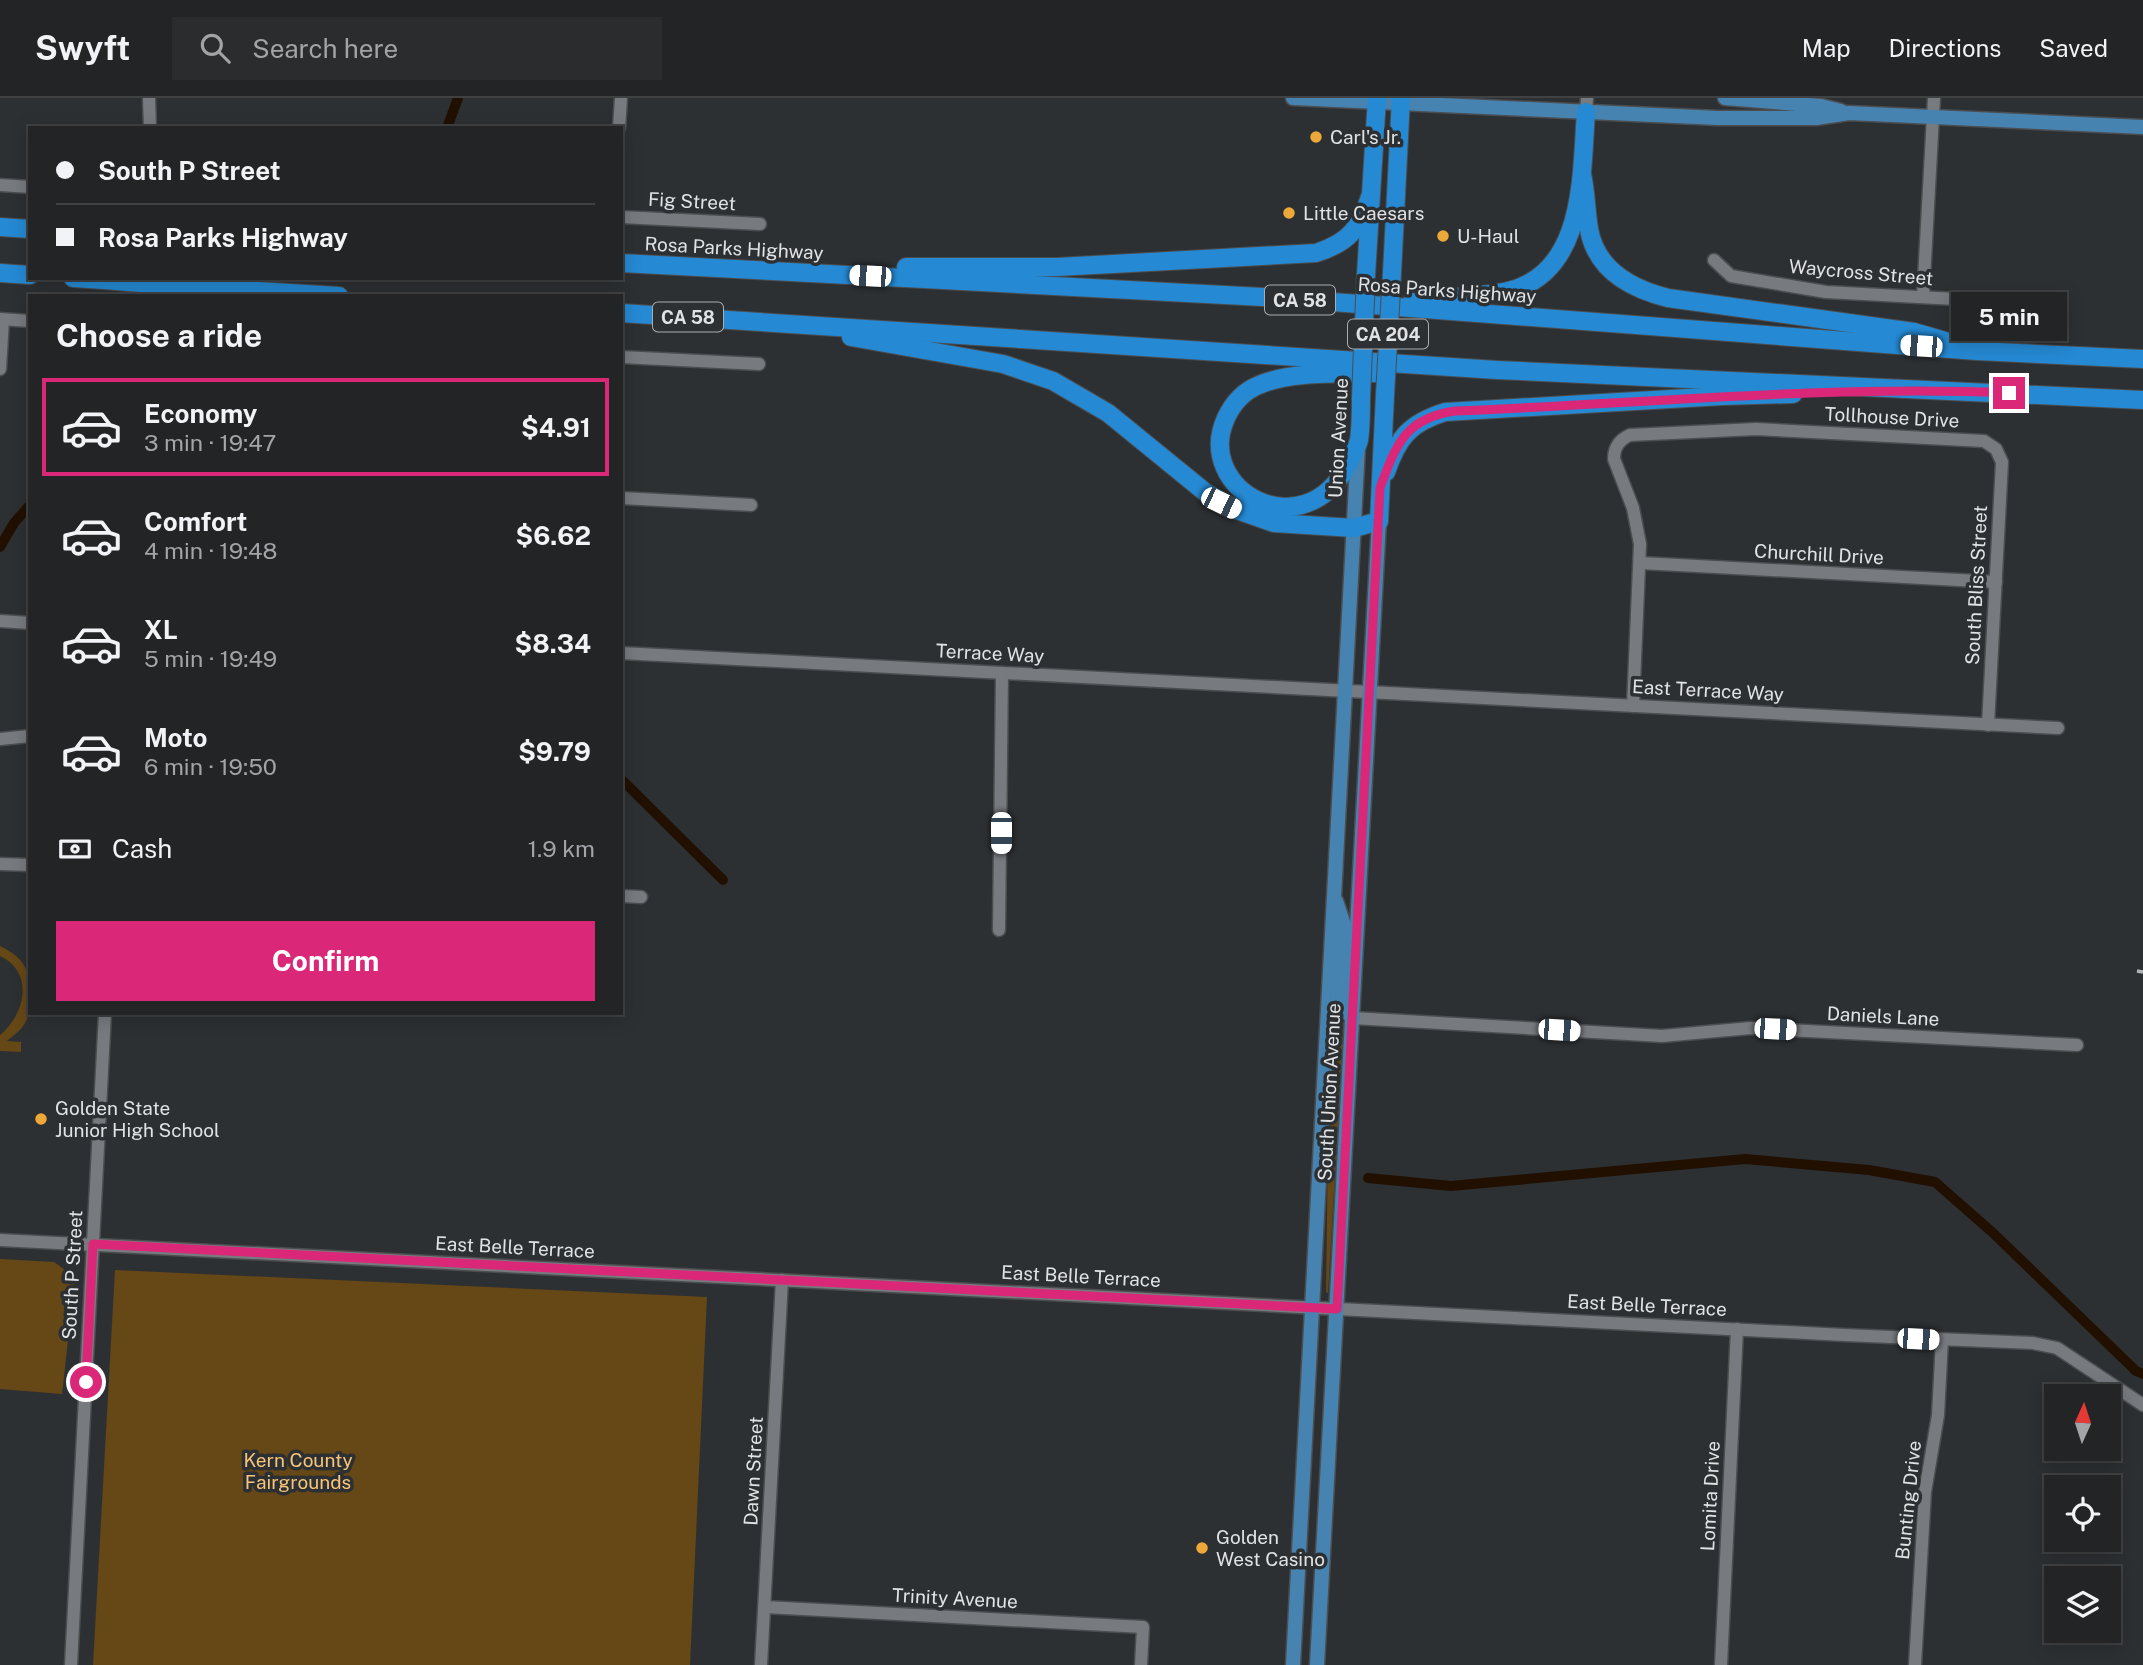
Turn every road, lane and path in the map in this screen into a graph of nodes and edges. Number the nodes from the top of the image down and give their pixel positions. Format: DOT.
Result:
graph roads {
  1 [pos="149,98"];
  2 [pos="621,98"];
  3 [pos="1293,98"];
  4 [pos="1725,98"];
  5 [pos="1934,98"];
  6 [pos="1377,100"];
  7 [pos="1401,101"];
  8 [pos="1587,105"];
  9 [pos="1849,113"];
  10 [pos="1933,117"];
  11 [pos="150,126"];
  12 [pos="619,126"];
  13 [pos="2143,127"];
  14 [pos="1582,174"];
  15 [pos="0,185"];
  16 [pos="28,187"];
  17 [pos="1371,194"];
  18 [pos="623,217"];
  19 [pos="760,224"];
  20 [pos="0,227"];
  21 [pos="28,229"];
  22 [pos="1714,260"];
  23 [pos="623,263"];
  24 [pos="764,270"];
  25 [pos="0,273"];
  26 [pos="28,275"];
  27 [pos="94,280"];
  28 [pos="308,294"];
  29 [pos="1923,297"];
  30 [pos="1280,298"];
  31 [pos="2011,302"];
  32 [pos="623,313"];
  33 [pos="1,319"];
  34 [pos="28,321"];
  35 [pos="755,321"];
  36 [pos="1977,351"];
  37 [pos="623,357"];
  38 [pos="2143,359"];
  39 [pos="759,365"];
  40 [pos="0,369"];
  41 [pos="1497,370"];
  42 [pos="1955,391"];
  43 [pos="2143,400"];
  44 [pos="1359,442"];
  45 [pos="1996,449"];
  46 [pos="1380,488"];
  47 [pos="623,498"];
  48 [pos="751,505"];
  49 [pos="1379,521"];
  50 [pos="1354,528"];
  51 [pos="1641,564"];
  52 [pos="1996,582"];
  53 [pos="0,621"];
  54 [pos="28,623"];
  55 [pos="623,653"];
  56 [pos="1002,673"];
  57 [pos="1357,691"];
  58 [pos="1633,706"];
  59 [pos="1988,724"];
  60 [pos="2058,728"];
  61 [pos="28,736"];
  62 [pos="0,739"];
  63 [pos="0,864"];
  64 [pos="28,866"];
  65 [pos="623,896"];
  66 [pos="1334,896"];
  67 [pos="641,897"];
  68 [pos="999,930"];
  69 [pos="105,1015"];
  70 [pos="1353,1018"];
  71 [pos="2077,1045"];
  72 [pos="0,1240"];
  73 [pos="93,1244"];
  74 [pos="782,1280"];
  75 [pos="1312,1307"];
  76 [pos="1337,1309"];
  77 [pos="1737,1329"];
  78 [pos="1942,1340"];
  79 [pos="2143,1405"];
  80 [pos="765,1607"];
  81 [pos="71,1665"];
  82 [pos="761,1665"];
  83 [pos="1141,1665"];
  84 [pos="1293,1665"];
  85 [pos="1317,1665"];
  86 [pos="1721,1665"];
  87 [pos="1915,1665"];
  1 -- 11 [label="street"];
  2 -- 12 [label="street"];
  3 -- 6 [label="main road"];
  4 -- 9 [label="main road"];
  5 -- 10 [label="street"];
  6 -- 7 [label="main road"];
  6 -- 17 [label="highway, Union Avenue / CA 204"];
  7 -- 8 [label="main road"];
  7 -- 46 [label="highway, CA 204, bridge"];
  8 -- 9 [label="main road"];
  8 -- 14 [label="highway"];
  9 -- 10 [label="main road"];
  10 -- 13 [label="main road"];
  10 -- 29 [label="street"];
  14 -- 30 [label="highway"];
  14 -- 36 [label="highway"];
  15 -- 16 [label="street"];
  17 -- 24 [label="highway"];
  17 -- 44 [label="highway, Union Avenue / CA 204, bridge"];
  18 -- 19 [label="street, Fig Street"];
  20 -- 21 [label="highway"];
  22 -- 29 [label="street, Waycross Street"];
  23 -- 24 [label="highway, Rosa Parks Highway / CA 58"];
  24 -- 30 [label="highway, Rosa Parks Highway / CA 58"];
  25 -- 26 [label="highway"];
  27 -- 28 [label="highway, bridge"];
  29 -- 31 [label="street, Waycross Street"];
  30 -- 36 [label="highway, Rosa Parks Highway / CA 58"];
  32 -- 35 [label="highway, CA 58"];
  33 -- 34 [label="street"];
  33 -- 40 [label="street"];
  35 -- 41 [label="highway, CA 58"];
  35 -- 50 [label="highway"];
  36 -- 38 [label="highway, Rosa Parks Highway / CA 58"];
  37 -- 39 [label="street"];
  41 -- 42 [label="highway, CA 58"];
  41 -- 44 [label="highway"];
  42 -- 43 [label="highway, CA 58"];
  42 -- 46 [label="highway"];
  44 -- 50 [label="main road, Union Avenue"];
  45 -- 51 [label="street, Tollhouse Drive"];
  45 -- 52 [label="street, South Bliss Street"];
  46 -- 49 [label="highway, CA 204"];
  47 -- 48 [label="street"];
  49 -- 50 [label="highway"];
  49 -- 57 [label="main road, South Union Avenue"];
  50 -- 57 [label="main road, South Union Avenue"];
  51 -- 52 [label="street, Churchill Drive"];
  51 -- 58 [label="street"];
  52 -- 59 [label="street, South Bliss Street"];
  53 -- 54 [label="street"];
  55 -- 56 [label="street, Terrace Way"];
  56 -- 57 [label="street, Terrace Way"];
  56 -- 68 [label="street"];
  57 -- 58 [label="street, East Terrace Way"];
  57 -- 66 [label="main road, South Union Avenue"];
  57 -- 70 [label="main road, South Union Avenue"];
  58 -- 59 [label="street, East Terrace Way"];
  59 -- 60 [label="street, East Terrace Way"];
  61 -- 62 [label="street"];
  63 -- 64 [label="street"];
  65 -- 67 [label="street"];
  66 -- 70 [label="main road"];
  66 -- 75 [label="main road, South Union Avenue"];
  69 -- 73 [label="street, South P Street"];
  70 -- 71 [label="street, Daniels Lane"];
  70 -- 76 [label="main road, South Union Avenue"];
  72 -- 73 [label="street, East Belle Terrace"];
  73 -- 74 [label="street, East Belle Terrace"];
  73 -- 81 [label="street, South P Street"];
  74 -- 75 [label="street, East Belle Terrace"];
  74 -- 80 [label="street, Dawn Street"];
  75 -- 76 [label="street, East Belle Terrace"];
  75 -- 84 [label="main road, South Union Avenue"];
  76 -- 77 [label="street, East Belle Terrace"];
  76 -- 85 [label="main road, South Union Avenue"];
  77 -- 78 [label="street, East Belle Terrace"];
  77 -- 86 [label="street, Lomita Drive"];
  78 -- 79 [label="street, East Belle Terrace"];
  78 -- 87 [label="street, Bunting Drive"];
  80 -- 82 [label="street, Dawn Street"];
  80 -- 83 [label="street, Trinity Avenue"];
}
